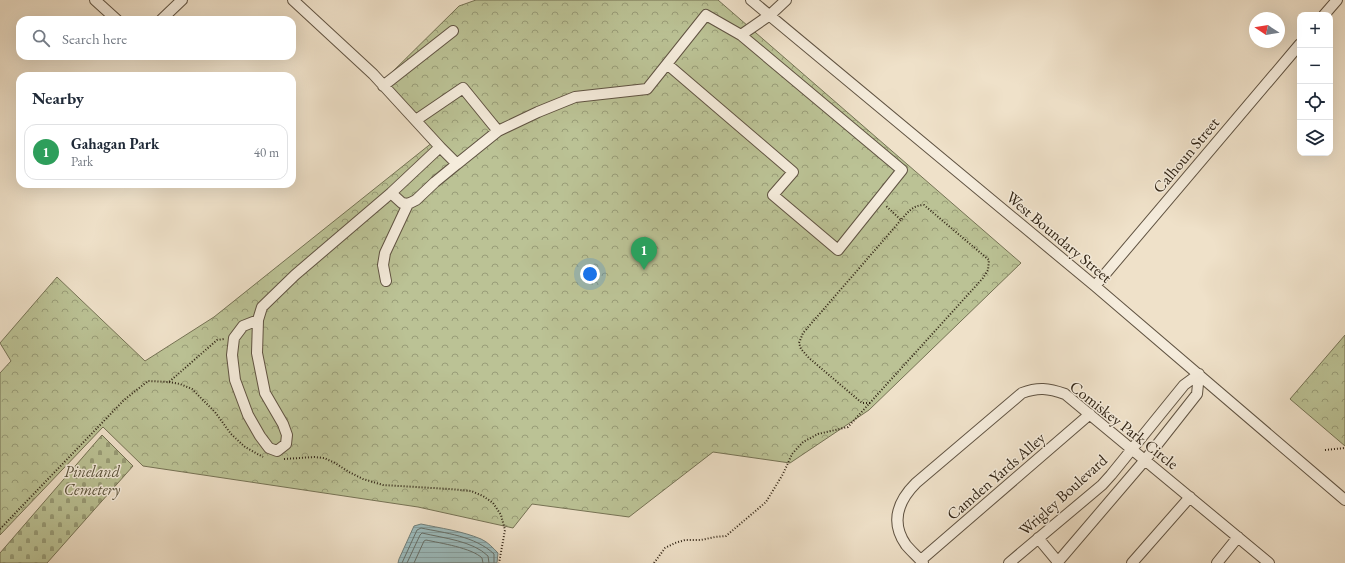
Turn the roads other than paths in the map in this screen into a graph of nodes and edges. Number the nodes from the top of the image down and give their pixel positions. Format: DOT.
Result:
graph roads {
  1 [pos="95,0"];
  2 [pos="182,0"];
  3 [pos="293,0"];
  4 [pos="751,0"];
  5 [pos="786,0"];
  6 [pos="1337,0"];
  7 [pos="1327,12"];
  8 [pos="770,15"];
  9 [pos="113,16"];
  10 [pos="165,16"];
  11 [pos="453,31"];
  12 [pos="741,35"];
  13 [pos="1297,48"];
  14 [pos="667,64"];
  15 [pos="383,86"];
  16 [pos="416,120"];
  17 [pos="498,131"];
  18 [pos="440,147"];
  19 [pos="457,164"];
  20 [pos="391,192"];
  21 [pos="408,204"];
  22 [pos="386,281"];
  23 [pos="1095,286"];
  24 [pos="258,320"];
  25 [pos="1199,374"];
  26 [pos="1090,414"];
  27 [pos="1132,449"];
  28 [pos="1145,460"];
  29 [pos="1190,497"];
  30 [pos="1345,500"];
  31 [pos="1238,537"];
  32 [pos="1038,538"];
  33 [pos="922,562"];
  34 [pos="1057,562"];
  35 [pos="1009,563"];
  36 [pos="1132,563"];
  37 [pos="1217,563"];
  38 [pos="1270,563"];
  1 -- 9 [label="street"];
  2 -- 10 [label="street"];
  3 -- 15 [label="street"];
  4 -- 8 [label="street, West Boundary Street"];
  5 -- 8 [label="street"];
  6 -- 7 [label="street"];
  8 -- 12 [label="street"];
  8 -- 23 [label="street, West Boundary Street"];
  11 -- 15 [label="street"];
  12 -- 14 [label="street"];
  12 -- 14 [label="street"];
  13 -- 23 [label="street, Calhoun Street"];
  14 -- 17 [label="street"];
  15 -- 16 [label="street"];
  16 -- 17 [label="street"];
  16 -- 18 [label="street"];
  17 -- 19 [label="street"];
  18 -- 19 [label="street"];
  18 -- 20 [label="street"];
  19 -- 21 [label="street"];
  20 -- 21 [label="street"];
  20 -- 24 [label="street"];
  21 -- 22 [label="street"];
  23 -- 25 [label="street, West Boundary Street"];
  24 -- 24 [label="street"];
  25 -- 27 [label="street, Wrigley Boulevard"];
  25 -- 28 [label="street, Wrigley Boulevard"];
  25 -- 30 [label="street, West Boundary Street"];
  26 -- 27 [label="street, Comiskey Park Circle"];
  26 -- 33 [label="street, Camden Yards Alley"];
  26 -- 33 [label="street, Comiskey Park Circle"];
  27 -- 28 [label="street, Comiskey Park Circle"];
  27 -- 32 [label="street, Wrigley Boulevard"];
  28 -- 29 [label="street, Comiskey Park Circle"];
  28 -- 34 [label="street, Wrigley Boulevard"];
  29 -- 31 [label="street, Comiskey Park Circle"];
  29 -- 36 [label="street"];
  31 -- 37 [label="street"];
  31 -- 38 [label="street, Comiskey Park Circle"];
  32 -- 34 [label="street"];
  32 -- 35 [label="street, Wrigley Boulevard"];
}
